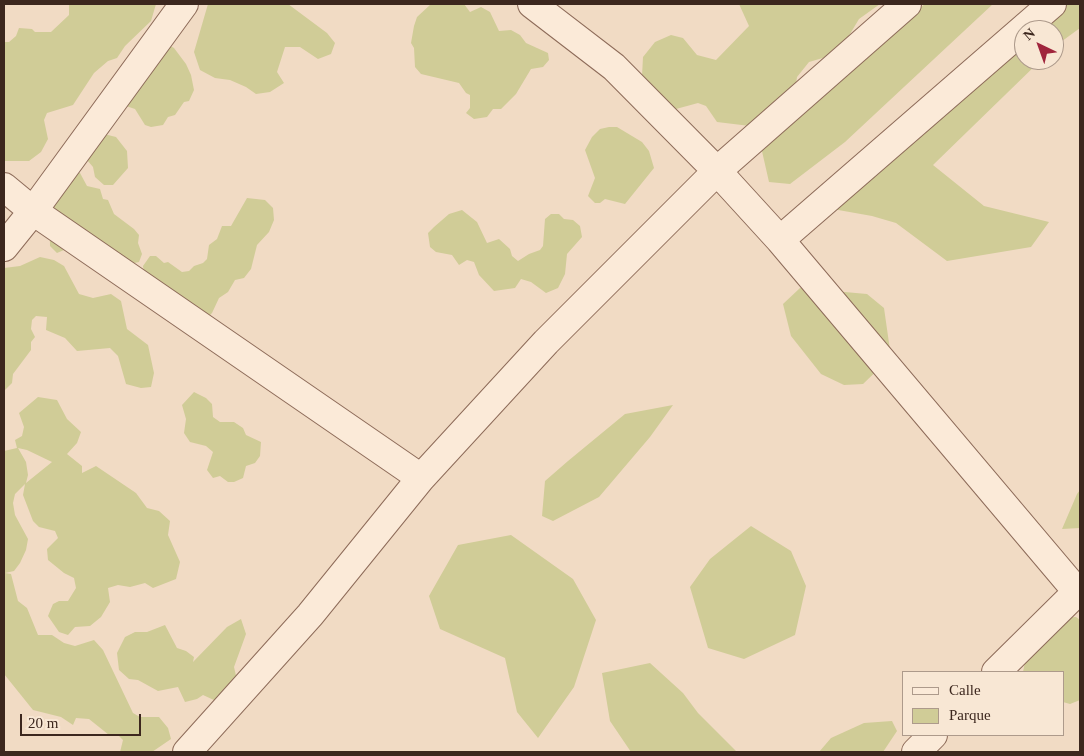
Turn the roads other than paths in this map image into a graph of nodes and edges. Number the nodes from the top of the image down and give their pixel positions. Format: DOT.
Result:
graph roads {
  1 [pos="184,4"];
  2 [pos="532,4"];
  3 [pos="907,4"];
  4 [pos="1052,4"];
  5 [pos="717,170"];
  6 [pos="4,187"];
  7 [pos="33,211"];
  8 [pos="780,240"];
  9 [pos="4,247"];
  10 [pos="421,478"];
  11 [pos="1079,592"];
  12 [pos="997,671"];
  13 [pos="932,736"];
  14 [pos="187,752"];
  15 [pos="916,752"];
  1 -- 7 [label="street"];
  2 -- 5 [label="street"];
  3 -- 5 [label="street"];
  4 -- 8 [label="street"];
  5 -- 8 [label="street"];
  5 -- 10 [label="street"];
  6 -- 7 [label="street"];
  7 -- 9 [label="street"];
  7 -- 10 [label="street"];
  8 -- 11 [label="street"];
  10 -- 14 [label="street"];
  11 -- 12 [label="street"];
  13 -- 15 [label="street"];
}
